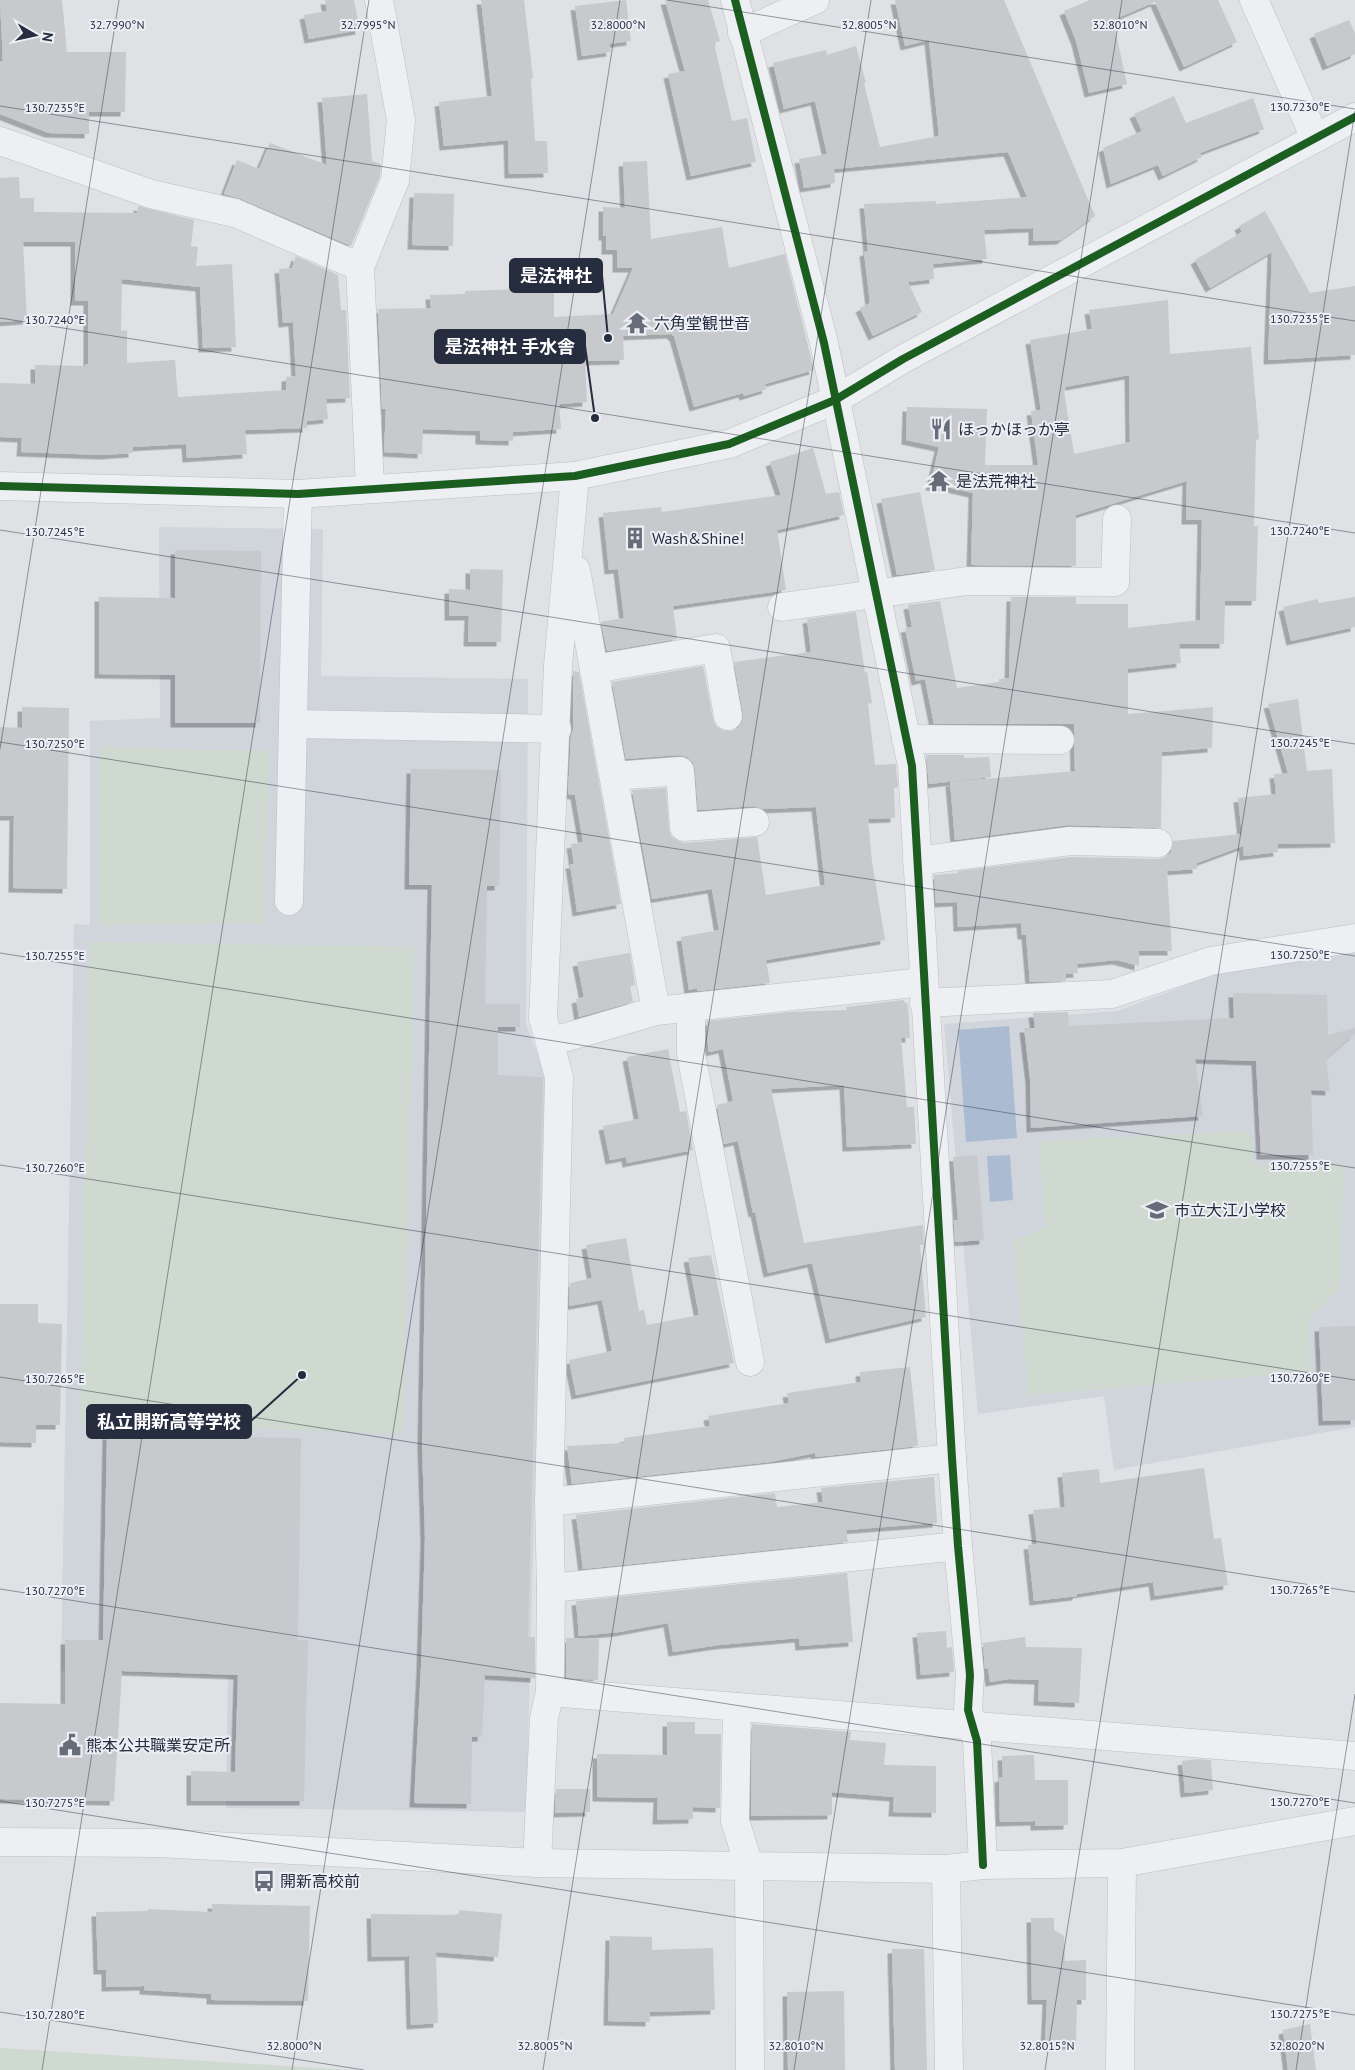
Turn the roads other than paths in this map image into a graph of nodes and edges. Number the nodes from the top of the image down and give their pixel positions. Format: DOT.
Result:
graph roads {
  1 [pos="379,0"];
  2 [pos="735,0"];
  3 [pos="815,0"];
  4 [pos="1254,0"];
  5 [pos="742,33"];
  6 [pos="1355,117"];
  7 [pos="1315,138"];
  8 [pos="0,141"];
  9 [pos="360,267"];
  10 [pos="835,400"];
  11 [pos="575,476"];
  12 [pos="0,486"];
  13 [pos="370,488"];
  14 [pos="298,494"];
  15 [pos="1117,519"];
  16 [pos="570,537"];
  17 [pos="876,593"];
  18 [pos="782,607"];
  19 [pos="594,669"];
  20 [pos="728,716"];
  21 [pos="293,724"];
  22 [pos="557,728"];
  23 [pos="906,738"];
  24 [pos="1060,740"];
  25 [pos="614,776"];
  26 [pos="755,822"];
  27 [pos="1158,843"];
  28 [pos="917,861"];
  29 [pos="289,901"];
  30 [pos="1355,938"];
  31 [pos="924,992"];
  32 [pos="691,1008"];
  33 [pos="656,1011"];
  34 [pos="550,1042"];
  35 [pos="750,1362"];
  36 [pos="952,1458"];
  37 [pos="549,1502"];
  38 [pos="958,1546"];
  39 [pos="551,1588"];
  40 [pos="550,1692"];
  41 [pos="737,1707"];
  42 [pos="972,1727"];
  43 [pos="1355,1756"];
  44 [pos="1355,1822"];
  45 [pos="0,1842"];
  46 [pos="537,1863"];
  47 [pos="1122,1863"];
  48 [pos="749,1865"];
  49 [pos="983,1865"];
  50 [pos="946,1869"];
  51 [pos="750,2070"];
  52 [pos="949,2070"];
  53 [pos="1120,2070"];
  1 -- 9 [label="street"];
  2 -- 5 [label="street"];
  3 -- 5 [label="street"];
  4 -- 7 [label="street"];
  5 -- 10 [label="street"];
  6 -- 7 [label="street"];
  7 -- 10 [label="street"];
  8 -- 9 [label="street"];
  9 -- 13 [label="street"];
  10 -- 11 [label="street"];
  10 -- 17 [label="street"];
  11 -- 13 [label="street"];
  11 -- 16 [label="street"];
  12 -- 14 [label="street"];
  13 -- 14 [label="street"];
  14 -- 21 [label="street"];
  15 -- 17 [label="street"];
  16 -- 19 [label="street"];
  16 -- 22 [label="street"];
  17 -- 18 [label="street"];
  17 -- 23 [label="street"];
  19 -- 20 [label="street"];
  19 -- 25 [label="street"];
  21 -- 22 [label="street"];
  21 -- 29 [label="street"];
  22 -- 34 [label="street"];
  23 -- 24 [label="street"];
  23 -- 28 [label="street"];
  25 -- 26 [label="street"];
  25 -- 33 [label="street"];
  27 -- 28 [label="street"];
  28 -- 31 [label="street"];
  30 -- 31 [label="street"];
  31 -- 32 [label="street"];
  31 -- 36 [label="street"];
  32 -- 33 [label="street"];
  32 -- 35 [label="street"];
  33 -- 34 [label="street"];
  34 -- 37 [label="street"];
  36 -- 37 [label="street"];
  36 -- 38 [label="street"];
  37 -- 39 [label="street"];
  38 -- 39 [label="street"];
  38 -- 42 [label="street"];
  39 -- 40 [label="street"];
  40 -- 41 [label="street"];
  40 -- 46 [label="street"];
  41 -- 42 [label="street"];
  41 -- 48 [label="street"];
  42 -- 43 [label="street"];
  42 -- 49 [label="street"];
  44 -- 47 [label="street"];
  45 -- 46 [label="street"];
  46 -- 48 [label="street"];
  47 -- 49 [label="street"];
  47 -- 53 [label="street"];
  48 -- 50 [label="street"];
  48 -- 51 [label="street"];
  49 -- 50 [label="street"];
  50 -- 52 [label="street"];
}
